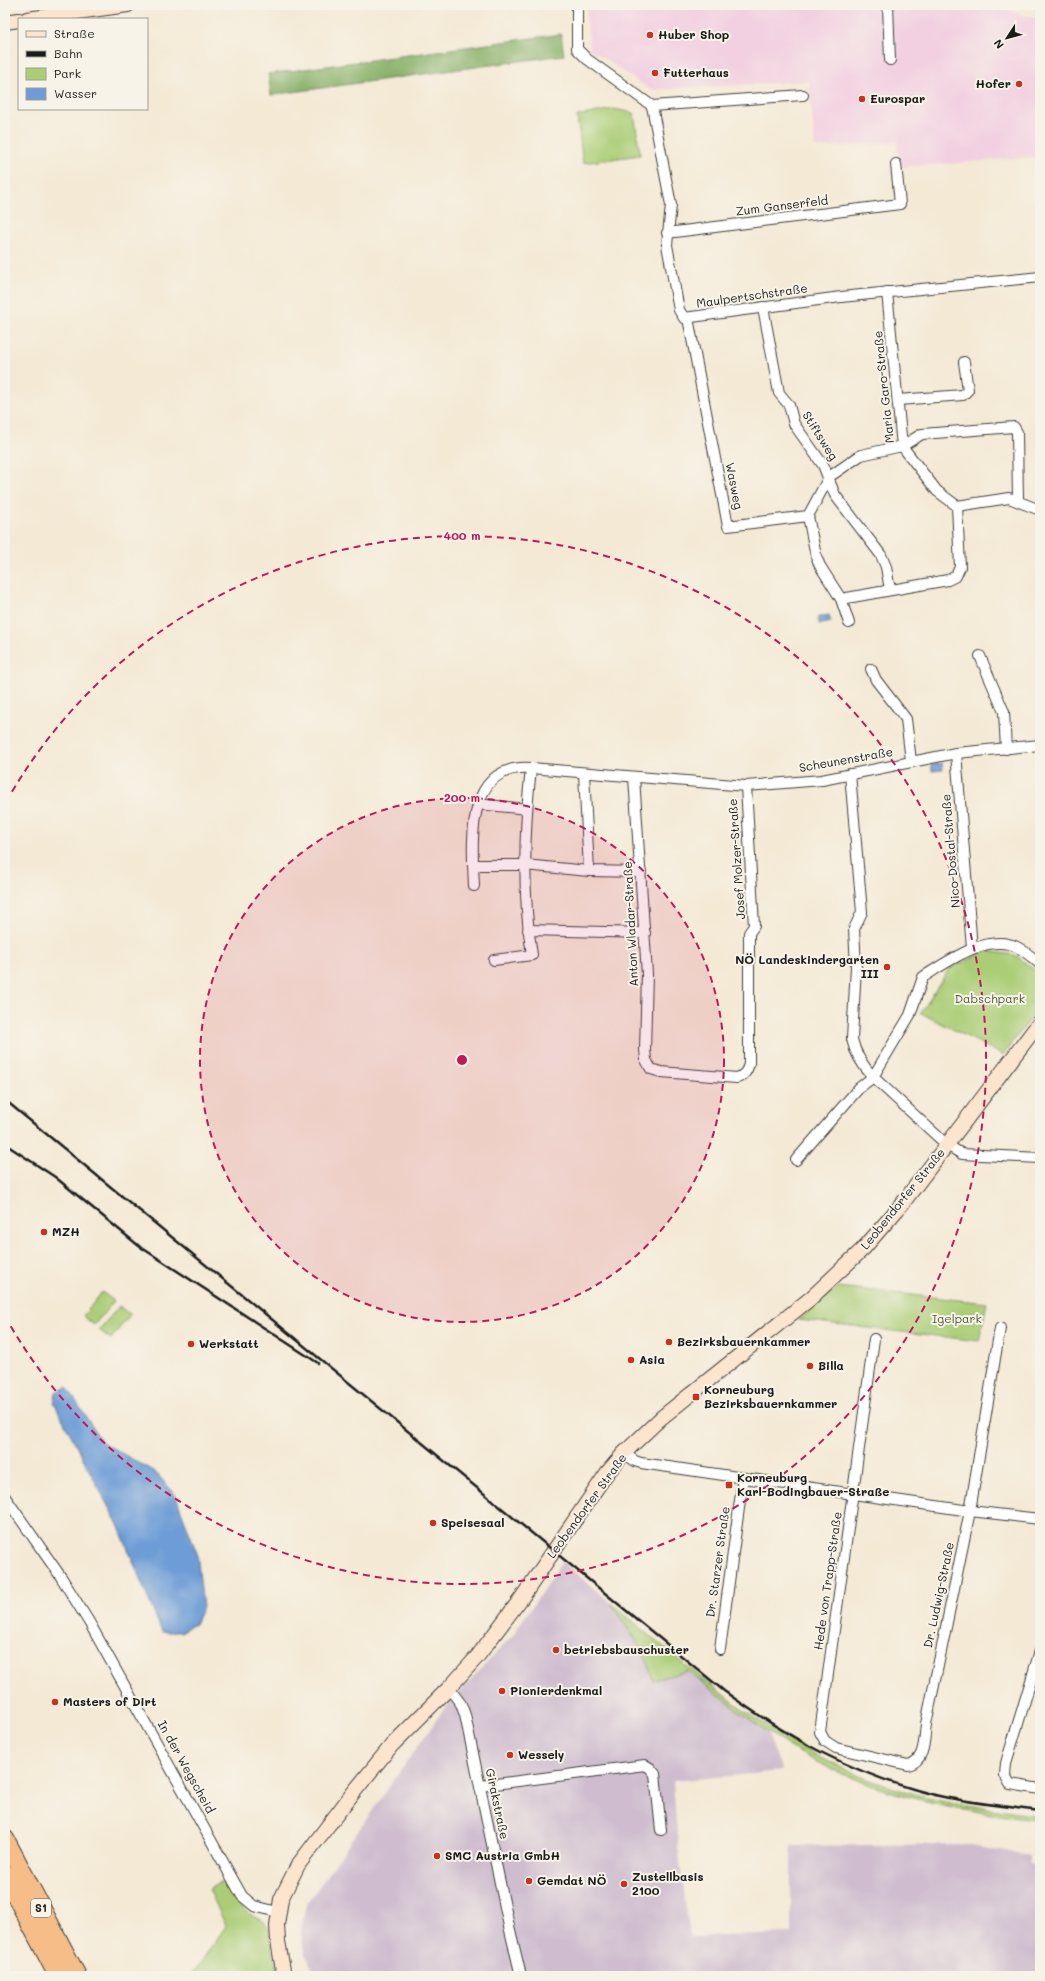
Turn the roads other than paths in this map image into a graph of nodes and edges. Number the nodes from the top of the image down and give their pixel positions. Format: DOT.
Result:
graph roads {
  1 [pos="128,5"];
  2 [pos="577,5"];
  3 [pos="888,5"];
  4 [pos="34,18"];
  5 [pos="18,20"];
  6 [pos="5,22"];
  7 [pos="890,60"];
  8 [pos="804,95"];
  9 [pos="652,106"];
  10 [pos="896,164"];
  11 [pos="667,233"];
  12 [pos="1040,277"];
  13 [pos="887,292"];
  14 [pos="764,308"];
  15 [pos="688,318"];
  16 [pos="964,362"];
  17 [pos="898,400"];
  18 [pos="902,446"];
  19 [pos="829,477"];
  20 [pos="1018,501"];
  21 [pos="957,506"];
  22 [pos="1040,510"];
  23 [pos="808,516"];
  24 [pos="890,590"];
  25 [pos="841,599"];
  26 [pos="849,623"];
  27 [pos="980,656"];
  28 [pos="871,669"];
  29 [pos="1040,745"];
  30 [pos="1006,749"];
  31 [pos="956,753"];
  32 [pos="911,761"];
  33 [pos="531,768"];
  34 [pos="584,773"];
  35 [pos="850,774"];
  36 [pos="634,777"];
  37 [pos="746,786"];
  38 [pos="478,804"];
  39 [pos="527,809"];
  40 [pos="473,865"];
  41 [pos="524,865"];
  42 [pos="589,871"];
  43 [pos="641,872"];
  44 [pos="474,886"];
  45 [pos="528,930"];
  46 [pos="645,933"];
  47 [pos="972,948"];
  48 [pos="494,960"];
  49 [pos="1040,964"];
  50 [pos="1040,1022"];
  51 [pos="651,1069"];
  52 [pos="873,1077"];
  53 [pos="947,1145"];
  54 [pos="1040,1158"];
  55 [pos="796,1160"];
  56 [pos="1000,1328"];
  57 [pos="874,1339"];
  58 [pos="624,1453"];
  59 [pos="743,1478"];
  60 [pos="853,1494"];
  61 [pos="5,1497"];
  62 [pos="970,1511"];
  63 [pos="1040,1519"];
  64 [pos="720,1649"];
  65 [pos="1040,1650"];
  66 [pos="450,1688"];
  67 [pos="820,1732"];
  68 [pos="480,1786"];
  69 [pos="1040,1789"];
  70 [pos="661,1830"];
  71 [pos="5,1839"];
  72 [pos="5,1875"];
  73 [pos="278,1912"];
  74 [pos="58,1976"];
  75 [pos="77,1976"];
  76 [pos="284,1976"];
  77 [pos="521,1976"];
  1 -- 4 [label="main road"];
  2 -- 9 [label="street"];
  3 -- 7 [label="street"];
  5 -- 6 [label="main road"];
  8 -- 9 [label="street"];
  9 -- 11 [label="street, Maulpertschstraße"];
  10 -- 11 [label="street, Zum Ganserfeld"];
  11 -- 15 [label="street, Maulpertschstraße"];
  12 -- 13 [label="street, Maulpertschstraße"];
  13 -- 14 [label="street, Maulpertschstraße"];
  13 -- 17 [label="street, Maria Garo-Straße"];
  14 -- 15 [label="street, Maulpertschstraße"];
  14 -- 19 [label="street, Stiftsweg"];
  15 -- 23 [label="street, Wasweg"];
  16 -- 17 [label="street"];
  17 -- 18 [label="street, Maria Garo-Straße"];
  18 -- 19 [label="street"];
  18 -- 20 [label="street"];
  18 -- 21 [label="street, Maria Garo-Straße"];
  19 -- 23 [label="street"];
  19 -- 24 [label="street, Stiftsweg"];
  20 -- 21 [label="street"];
  20 -- 22 [label="street"];
  21 -- 24 [label="street"];
  23 -- 25 [label="street"];
  24 -- 25 [label="street"];
  25 -- 26 [label="street"];
  27 -- 30 [label="street"];
  28 -- 32 [label="street"];
  29 -- 30 [label="street, Scheunenstraße"];
  30 -- 31 [label="street, Scheunenstraße"];
  31 -- 32 [label="street, Scheunenstraße"];
  31 -- 47 [label="street, Nico-Dostal-Straße"];
  32 -- 35 [label="street, Scheunenstraße"];
  33 -- 34 [label="street, Scheunenstraße"];
  33 -- 38 [label="street, Scheunenstraße"];
  33 -- 39 [label="street"];
  34 -- 36 [label="street, Scheunenstraße"];
  34 -- 42 [label="street"];
  35 -- 37 [label="street, Scheunenstraße"];
  35 -- 52 [label="street"];
  36 -- 37 [label="street, Scheunenstraße"];
  36 -- 43 [label="street, Anton Wladar-Straße"];
  37 -- 51 [label="street, Josef Molzer-Straße"];
  38 -- 39 [label="street"];
  38 -- 40 [label="street"];
  39 -- 41 [label="street"];
  40 -- 41 [label="street"];
  40 -- 44 [label="street"];
  41 -- 42 [label="street"];
  41 -- 45 [label="street"];
  42 -- 43 [label="street"];
  43 -- 46 [label="street, Anton Wladar-Straße"];
  45 -- 46 [label="street"];
  45 -- 48 [label="street"];
  46 -- 51 [label="street, Anton Wladar-Straße"];
  47 -- 49 [label="street"];
  47 -- 52 [label="street"];
  50 -- 53 [label="main road, Leobendorfer Straße"];
  52 -- 53 [label="street"];
  52 -- 55 [label="street"];
  53 -- 54 [label="street"];
  53 -- 58 [label="main road, Leobendorfer Straße"];
  56 -- 62 [label="street, Dr. Ludwig-Straße"];
  57 -- 60 [label="street, Hede von Trapp-Straße"];
  58 -- 59 [label="street"];
  58 -- 66 [label="main road, Leobendorfer Straße"];
  59 -- 60 [label="street"];
  59 -- 64 [label="street, Dr. Starzer Straße"];
  60 -- 62 [label="street"];
  60 -- 67 [label="street, Hede von Trapp-Straße"];
  61 -- 73 [label="street, In der Wegscheid"];
  62 -- 63 [label="street"];
  62 -- 67 [label="street, Dr. Ludwig-Straße"];
  65 -- 69 [label="street"];
  66 -- 68 [label="street, Girakstraße"];
  66 -- 73 [label="main road, Leobendorfer Straße"];
  68 -- 70 [label="street"];
  68 -- 77 [label="street, Girakstraße"];
  71 -- 75 [label="highway, S1"];
  72 -- 74 [label="highway, S1"];
  73 -- 76 [label="main road, Leobendorfer Straße"];
}
